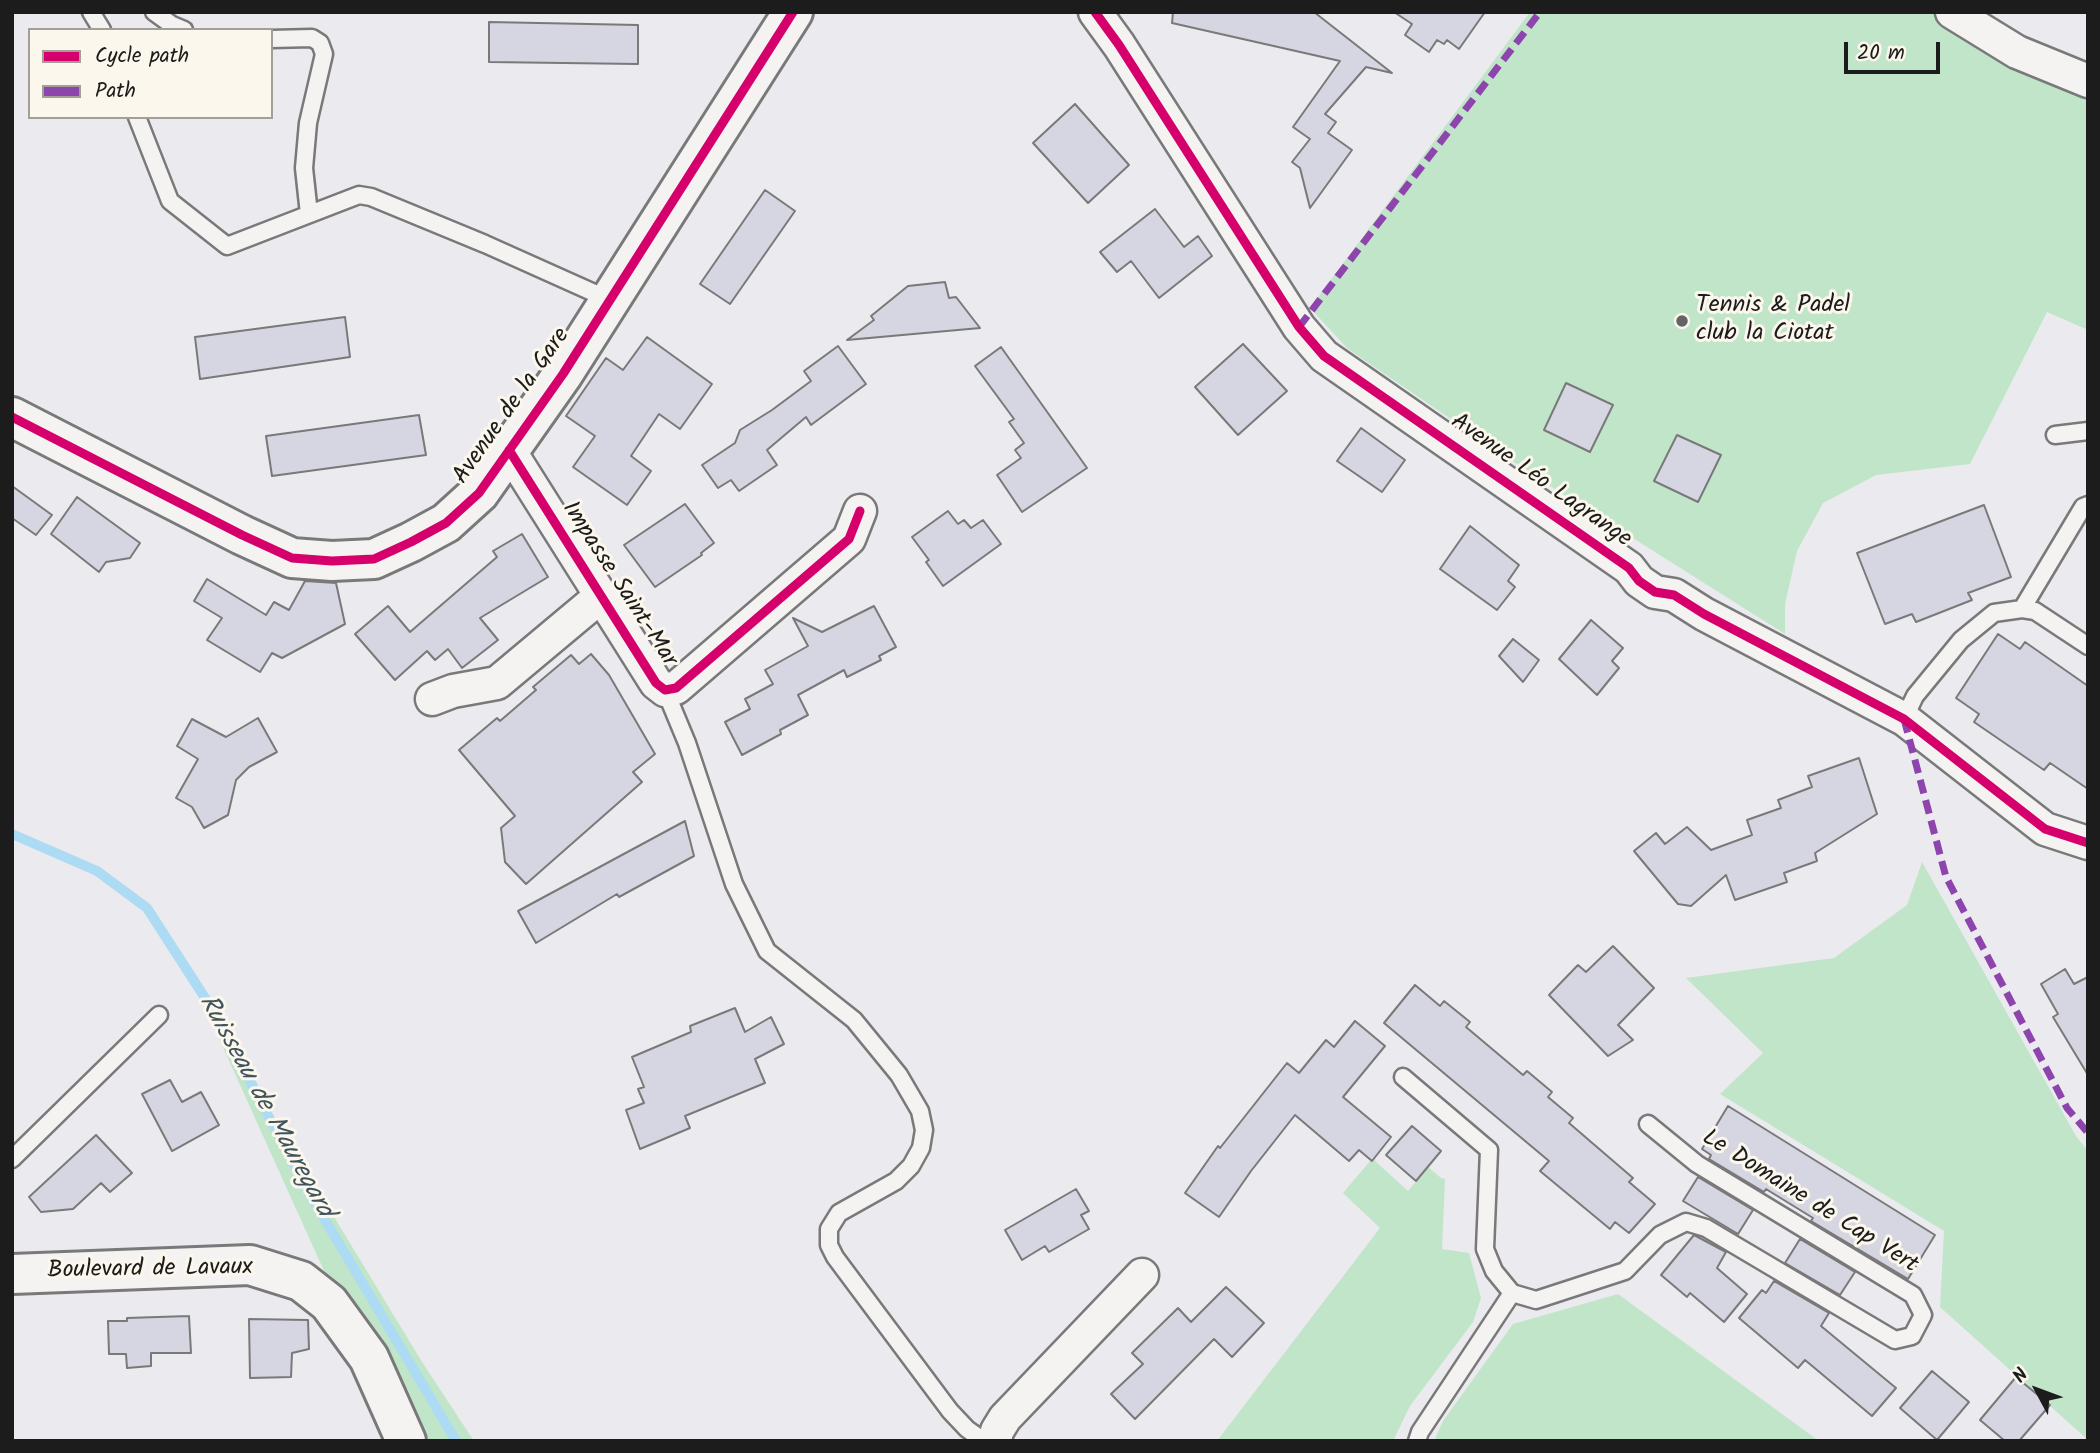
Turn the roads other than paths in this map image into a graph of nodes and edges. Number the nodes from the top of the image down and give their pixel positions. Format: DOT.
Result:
graph roads {
  1 [pos="92,12"];
  2 [pos="154,12"];
  3 [pos="793,12"];
  4 [pos="1095,12"];
  5 [pos="1952,12"];
  6 [pos="101,28"];
  7 [pos="180,28"];
  8 [pos="273,39"];
  9 [pos="2088,82"];
  10 [pos="138,119"];
  11 [pos="309,214"];
  12 [pos="610,300"];
  13 [pos="12,417"];
  14 [pos="2088,431"];
  15 [pos="2054,435"];
  16 [pos="509,450"];
  17 [pos="2088,505"];
  18 [pos="860,511"];
  19 [pos="601,596"];
  20 [pos="2022,609"];
  21 [pos="2088,646"];
  22 [pos="665,690"];
  23 [pos="432,699"];
  24 [pos="1904,719"];
  25 [pos="2088,843"];
  26 [pos="159,1015"];
  27 [pos="1403,1077"];
  28 [pos="1648,1125"];
  29 [pos="12,1158"];
  30 [pos="12,1274"];
  31 [pos="1142,1275"];
  32 [pos="1512,1293"];
  33 [pos="407,1441"];
  34 [pos="984,1441"];
  35 [pos="995,1441"];
  36 [pos="1417,1441"];
  1 -- 6 [label="lane"];
  2 -- 7 [label="lane"];
  3 -- 12 [label="street, Avenue de la Gare"];
  4 -- 24 [label="street, Avenue Léo Lagrange"];
  5 -- 9 [label="street"];
  8 -- 11 [label="lane"];
  10 -- 11 [label="lane"];
  11 -- 12 [label="lane"];
  12 -- 16 [label="street, Avenue de la Gare"];
  13 -- 16 [label="street, Avenue de la Gare"];
  14 -- 15 [label="lane"];
  16 -- 19 [label="street, Impasse Saint-Mar"];
  17 -- 20 [label="lane"];
  18 -- 22 [label="street, Impasse Saint-Mar"];
  19 -- 22 [label="street, Impasse Saint-Mar"];
  19 -- 23 [label="street"];
  20 -- 21 [label="lane"];
  20 -- 24 [label="lane"];
  22 -- 34 [label="lane"];
  24 -- 25 [label="street, Avenue Léo Lagrange"];
  26 -- 29 [label="lane"];
  27 -- 32 [label="lane"];
  28 -- 32 [label="lane, Le Domaine de Cap Vert"];
  30 -- 33 [label="street, Boulevard de Lavaux"];
  31 -- 35 [label="street"];
  32 -- 36 [label="lane"];
}
